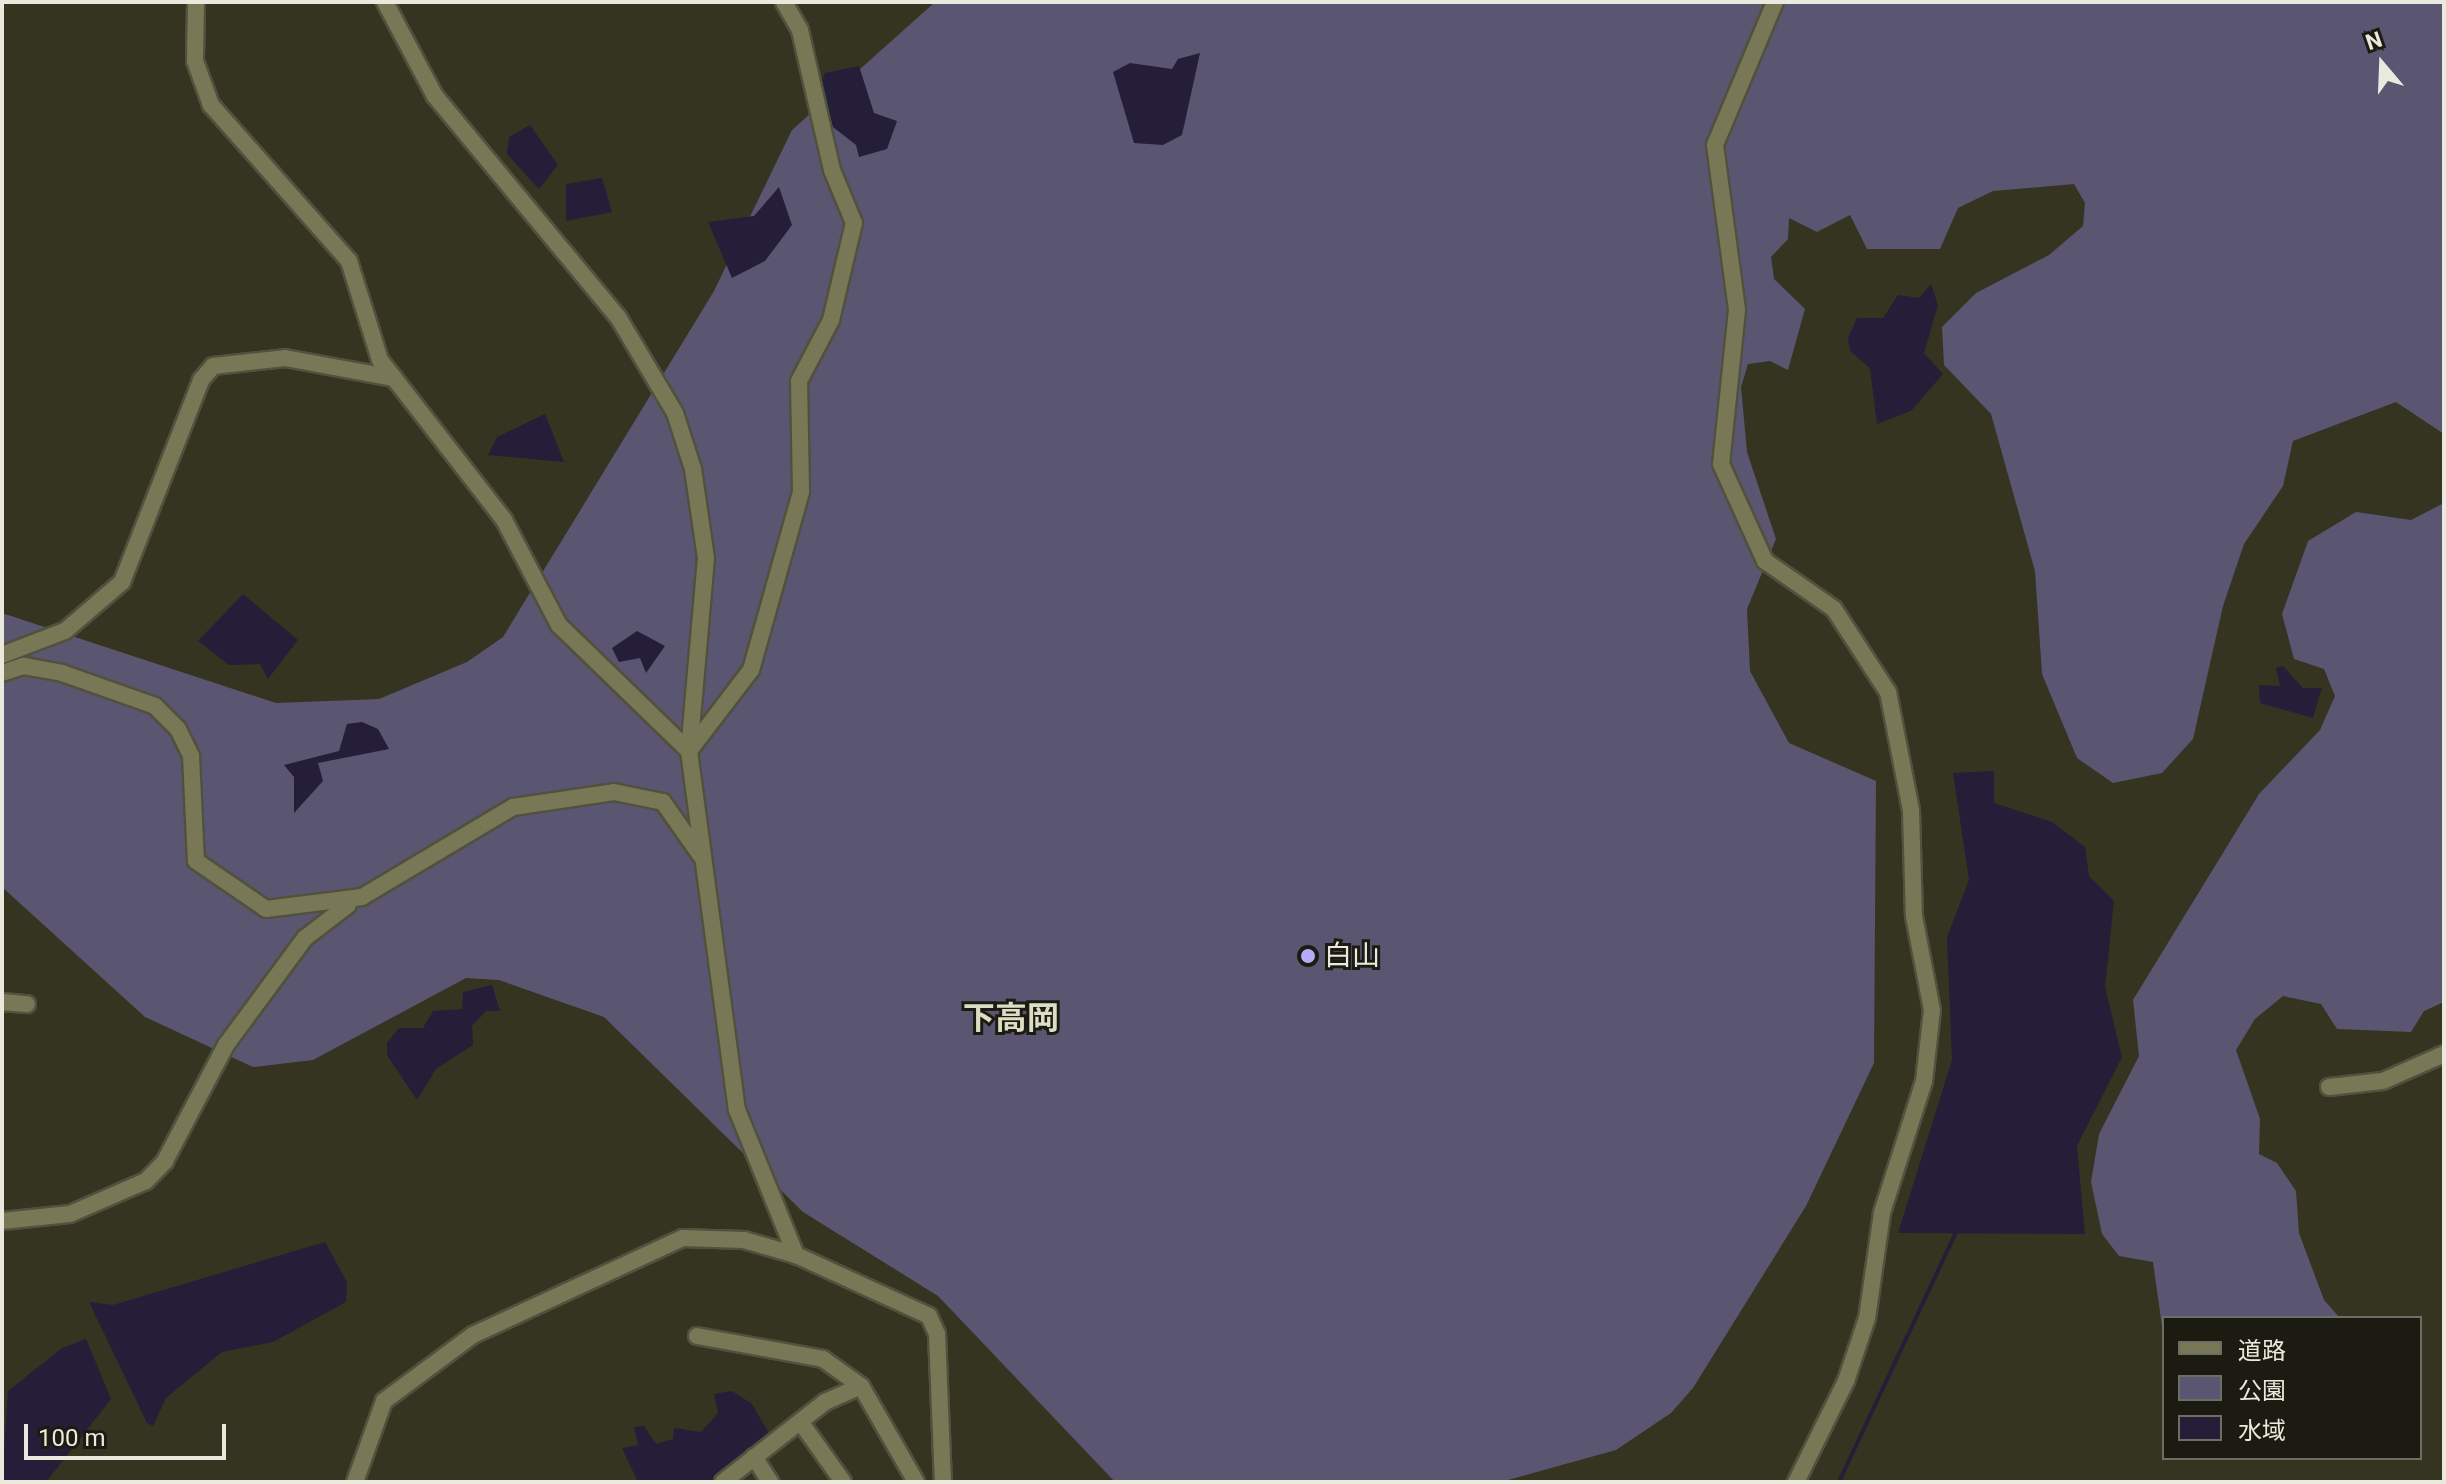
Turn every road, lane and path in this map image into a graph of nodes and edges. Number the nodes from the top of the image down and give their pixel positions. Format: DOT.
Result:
graph roads {
  1 [pos="196,2"];
  2 [pos="385,2"];
  3 [pos="784,2"];
  4 [pos="1775,2"];
  5 [pos="394,378"];
  6 [pos="2,655"];
  7 [pos="2,673"];
  8 [pos="689,751"];
  9 [pos="701,856"];
  10 [pos="362,897"];
  11 [pos="2,1002"];
  12 [pos="27,1004"];
  13 [pos="2444,1054"];
  14 [pos="2329,1087"];
  15 [pos="2,1221"];
  16 [pos="796,1255"];
  17 [pos="697,1336"];
  18 [pos="861,1386"];
  19 [pos="802,1424"];
  20 [pos="754,1457"];
  21 [pos="355,1482"];
  22 [pos="723,1482"];
  23 [pos="770,1482"];
  24 [pos="843,1482"];
  25 [pos="916,1482"];
  26 [pos="943,1482"];
  27 [pos="1796,1482"];
  1 -- 5 [label="street"];
  2 -- 8 [label="street"];
  3 -- 8 [label="street"];
  4 -- 27 [label="street"];
  5 -- 6 [label="street"];
  5 -- 8 [label="street"];
  7 -- 10 [label="street"];
  8 -- 9 [label="street"];
  9 -- 10 [label="street"];
  9 -- 16 [label="street"];
  10 -- 15 [label="street"];
  11 -- 12 [label="street"];
  13 -- 14 [label="street"];
  16 -- 21 [label="street"];
  16 -- 26 [label="street"];
  17 -- 18 [label="street"];
  18 -- 19 [label="street"];
  18 -- 25 [label="street"];
  19 -- 20 [label="street"];
  19 -- 24 [label="street"];
  20 -- 22 [label="street"];
  20 -- 23 [label="street"];
}
